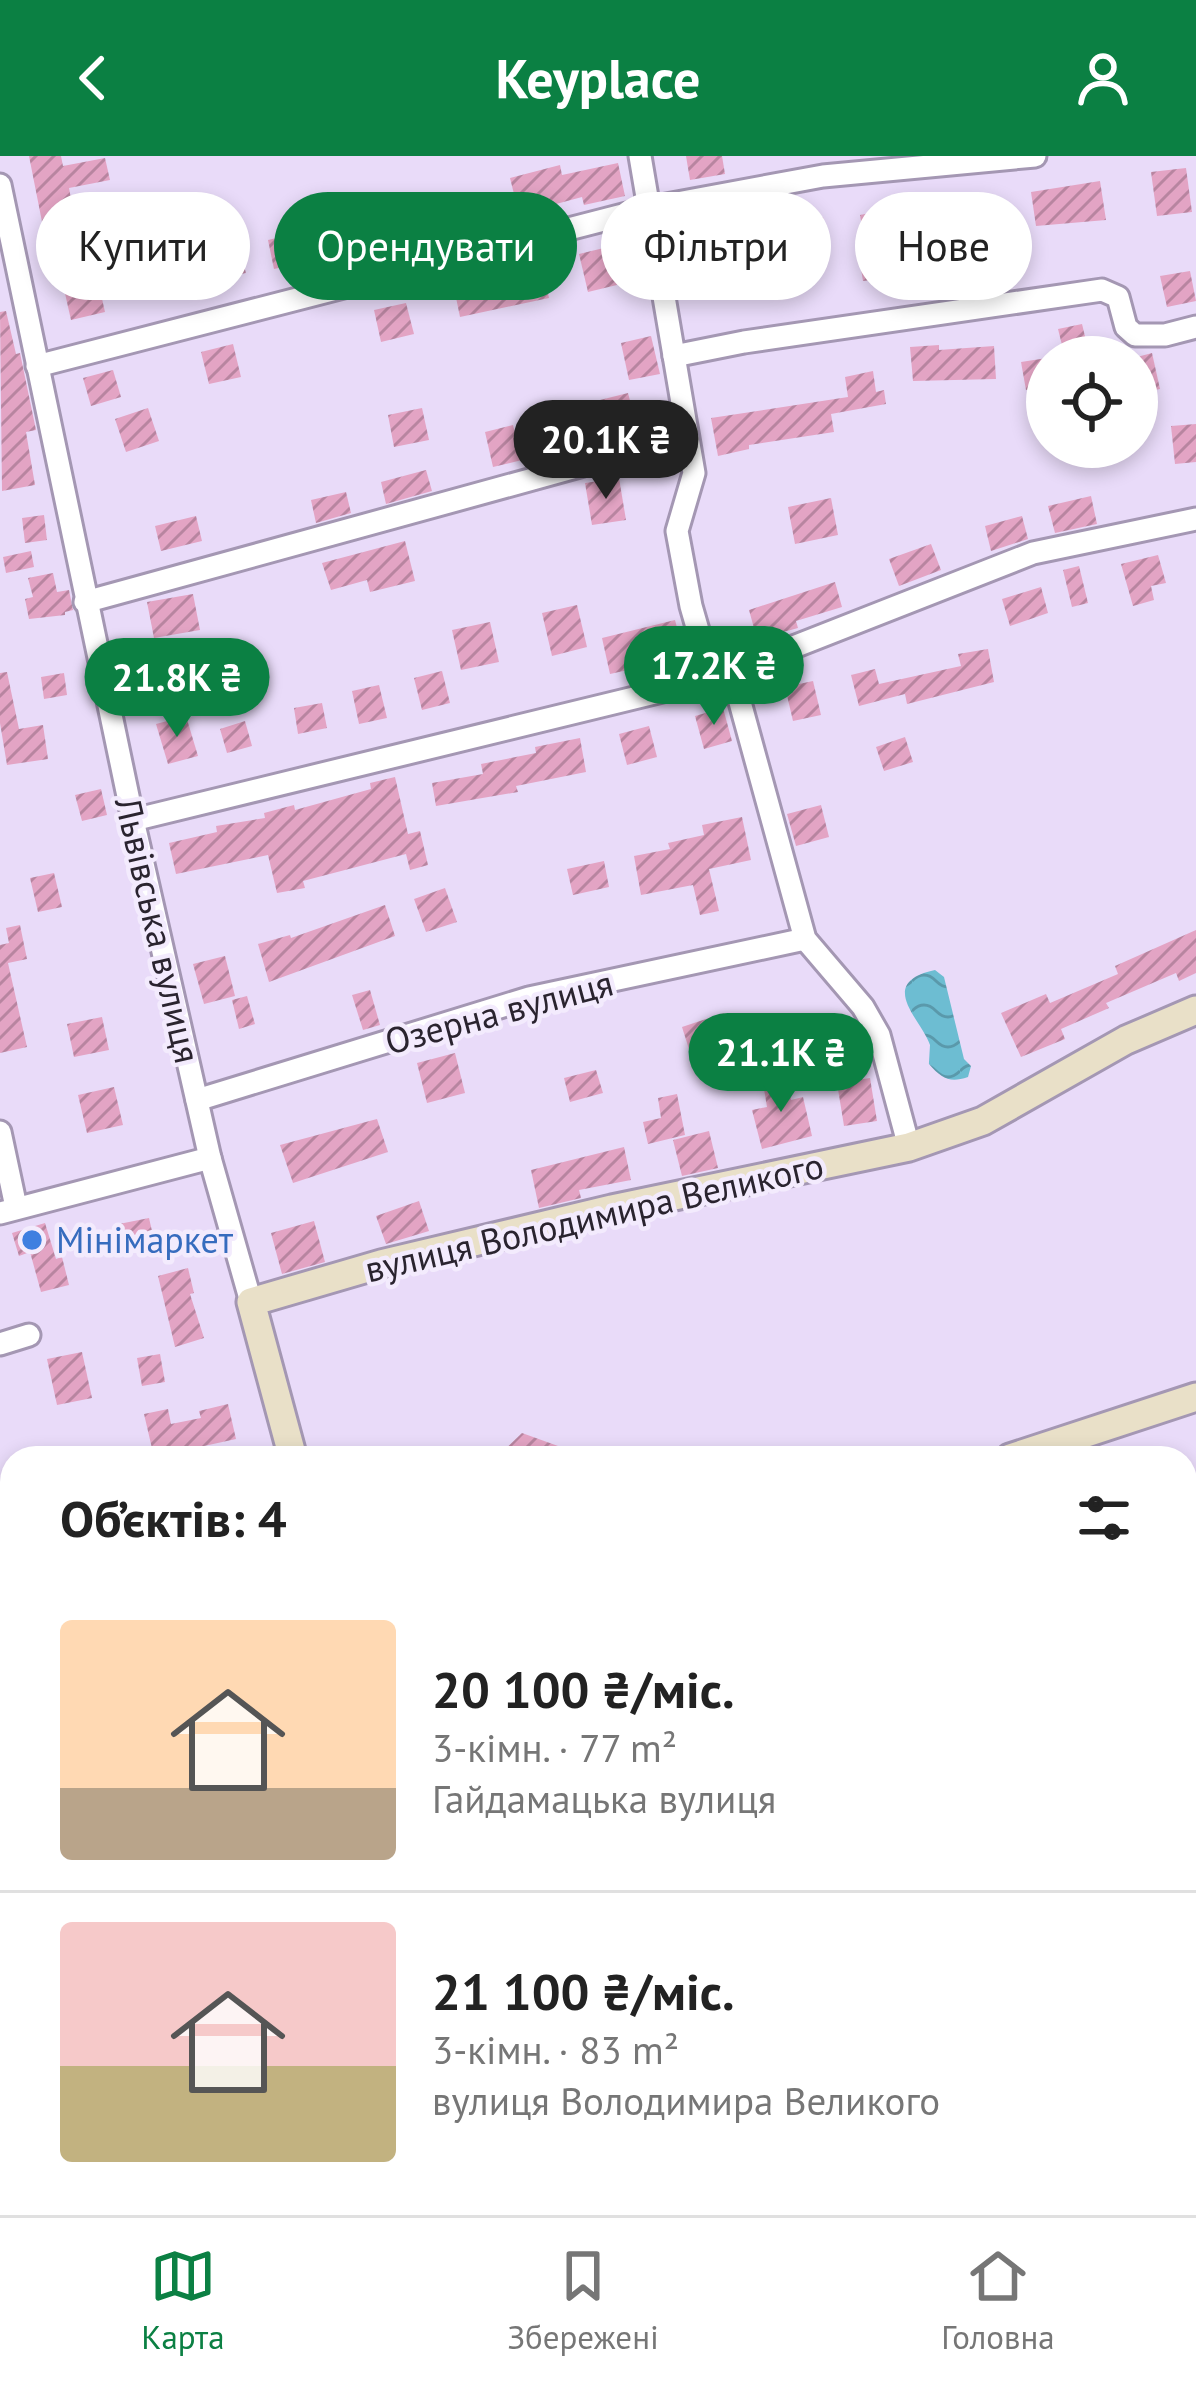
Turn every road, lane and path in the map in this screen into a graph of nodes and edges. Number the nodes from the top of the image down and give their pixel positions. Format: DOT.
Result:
graph roads {
  1 [pos="640,156"];
  2 [pos="1024,157"];
  3 [pos="0,184"];
  4 [pos="647,192"];
  5 [pos="736,192"];
  6 [pos="601,221"];
  7 [pos="665,300"];
  8 [pos="1196,327"];
  9 [pos="674,356"];
  10 [pos="37,366"];
  11 [pos="580,466"];
  12 [pos="1196,519"];
  13 [pos="86,602"];
  14 [pos="722,676"];
  15 [pos="133,820"];
  16 [pos="805,939"];
  17 [pos="1196,1010"];
  18 [pos="197,1100"];
  19 [pos="0,1132"];
  20 [pos="909,1147"];
  21 [pos="210,1158"];
  22 [pos="8,1210"];
  23 [pos="251,1302"];
  24 [pos="28,1335"];
  25 [pos="0,1344"];
  26 [pos="1196,1396"];
  27 [pos="290,1446"];
  28 [pos="1048,1446"];
  1 -- 4 [label="street"];
  2 -- 5 [label="street"];
  3 -- 10 [label="street, Львівська вулиця"];
  6 -- 10 [label="street"];
  7 -- 9 [label="street"];
  8 -- 9 [label="street"];
  9 -- 14 [label="street"];
  10 -- 13 [label="street, Львівська вулиця"];
  11 -- 13 [label="street"];
  12 -- 14 [label="street"];
  13 -- 15 [label="street, Львівська вулиця"];
  14 -- 15 [label="street"];
  14 -- 16 [label="street"];
  15 -- 18 [label="street, Львівська вулиця"];
  16 -- 18 [label="street, Озерна вулиця"];
  16 -- 20 [label="street"];
  17 -- 20 [label="street, вулиця Володимира Великого"];
  18 -- 21 [label="street, Львівська вулиця"];
  19 -- 22 [label="street"];
  20 -- 23 [label="street, вулиця Володимира Великого"];
  21 -- 22 [label="street"];
  21 -- 23 [label="street, Львівська вулиця"];
  23 -- 27 [label="street, Львівська вулиця"];
  24 -- 25 [label="street"];
  26 -- 28 [label="street"];
}
